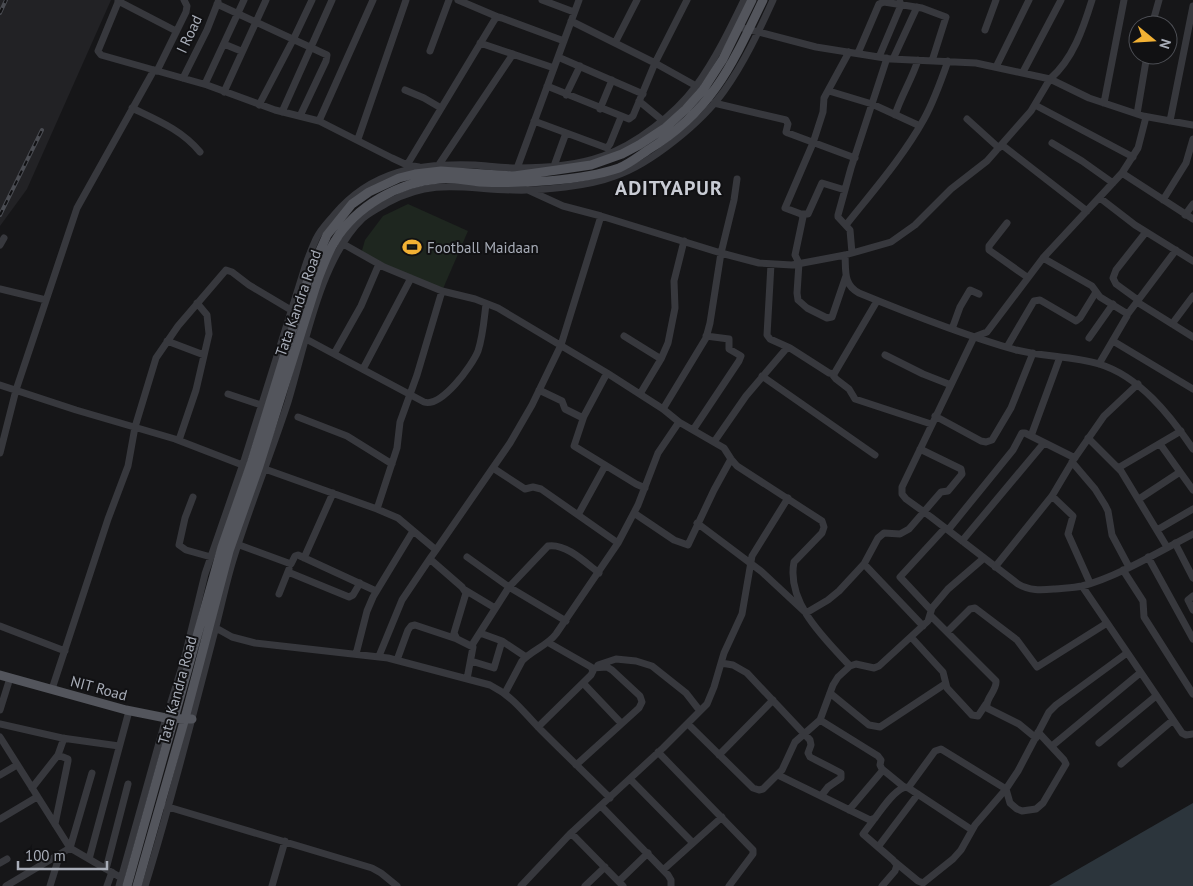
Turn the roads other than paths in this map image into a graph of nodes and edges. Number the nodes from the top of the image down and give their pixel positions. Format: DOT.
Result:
graph roads {
  1 [pos="119,0"];
  2 [pos="184,0"];
  3 [pos="244,0"];
  4 [pos="266,0"];
  5 [pos="312,0"];
  6 [pos="332,0"];
  7 [pos="373,0"];
  8 [pos="406,0"];
  9 [pos="450,0"];
  10 [pos="458,0"];
  11 [pos="542,0"];
  12 [pos="637,0"];
  13 [pos="687,0"];
  14 [pos="744,0"];
  15 [pos="752,0"];
  16 [pos="763,0"];
  17 [pos="773,0"];
  18 [pos="996,0"];
  19 [pos="1029,0"];
  20 [pos="1061,0"];
  21 [pos="1092,0"];
  22 [pos="1124,0"];
  23 [pos="1159,0"];
  24 [pos="577,1"];
  25 [pos="218,2"];
  26 [pos="900,2"];
  27 [pos="1193,6"];
  28 [pos="917,7"];
  29 [pos="574,12"];
  30 [pos="238,14"];
  31 [pos="1155,15"];
  32 [pos="498,17"];
  33 [pos="255,21"];
  34 [pos="571,21"];
  35 [pos="739,27"];
  36 [pos="749,30"];
  37 [pos="985,30"];
  38 [pos="176,31"];
  39 [pos="758,32"];
  40 [pos="293,40"];
  41 [pos="564,41"];
  42 [pos="480,43"];
  43 [pos="615,43"];
  44 [pos="224,44"];
  45 [pos="311,47"];
  46 [pos="242,51"];
  47 [pos="430,52"];
  48 [pos="850,52"];
  49 [pos="858,53"];
  50 [pos="513,54"];
  51 [pos="558,57"];
  52 [pos="879,57"];
  53 [pos="890,58"];
  54 [pos="918,60"];
  55 [pos="932,61"];
  56 [pos="948,61"];
  57 [pos="656,63"];
  58 [pos="1145,65"];
  59 [pos="580,66"];
  60 [pos="996,67"];
  61 [pos="554,68"];
  62 [pos="155,71"];
  63 [pos="1023,72"];
  64 [pos="183,78"];
  65 [pos="1050,79"];
  66 [pos="612,80"];
  67 [pos="205,84"];
  68 [pos="547,86"];
  69 [pos="700,88"];
  70 [pos="405,90"];
  71 [pos="829,90"];
  72 [pos="224,92"];
  73 [pos="566,94"];
  74 [pos="641,97"];
  75 [pos="714,103"];
  76 [pos="1104,103"];
  77 [pos="872,104"];
  78 [pos="259,105"];
  79 [pos="1035,105"];
  80 [pos="132,108"];
  81 [pos="441,108"];
  82 [pos="600,109"];
  83 [pos="282,112"];
  84 [pos="1137,114"];
  85 [pos="895,115"];
  86 [pos="300,116"];
  87 [pos="1146,117"];
  88 [pos="622,118"];
  89 [pos="967,119"];
  90 [pos="662,120"];
  91 [pos="319,121"];
  92 [pos="534,121"];
  93 [pos="1170,121"];
  94 [pos="1193,124"];
  95 [pos="920,126"];
  96 [pos="566,133"];
  97 [pos="358,139"];
  98 [pos="1193,139"];
  99 [pos="639,142"];
  100 [pos="813,143"];
  101 [pos="1052,143"];
  102 [pos="1000,146"];
  103 [pos="200,152"];
  104 [pos="1133,157"];
  105 [pos="854,158"];
  106 [pos="408,164"];
  107 [pos="554,166"];
  108 [pos="422,168"];
  109 [pos="439,169"];
  110 [pos="1122,173"];
  111 [pos="516,176"];
  112 [pos="737,179"];
  113 [pos="1113,183"];
  114 [pos="528,190"];
  115 [pos="845,190"];
  116 [pos="1100,198"];
  117 [pos="1163,200"];
  118 [pos="1193,204"];
  119 [pos="1087,211"];
  120 [pos="801,214"];
  121 [pos="1186,215"];
  122 [pos="601,216"];
  123 [pos="1193,219"];
  124 [pos="1007,223"];
  125 [pos="846,225"];
  126 [pos="1146,232"];
  127 [pos="324,233"];
  128 [pos="4,238"];
  129 [pos="684,241"];
  130 [pos="339,242"];
  131 [pos="0,245"];
  132 [pos="1176,250"];
  133 [pos="721,253"];
  134 [pos="848,254"];
  135 [pos="1044,258"];
  136 [pos="1193,261"];
  137 [pos="799,263"];
  138 [pos="379,264"];
  139 [pos="771,264"];
  140 [pos="846,276"];
  141 [pos="1027,277"];
  142 [pos="411,278"];
  143 [pos="0,288"];
  144 [pos="442,292"];
  145 [pos="1096,292"];
  146 [pos="979,294"];
  147 [pos="1193,296"];
  148 [pos="46,300"];
  149 [pos="877,301"];
  150 [pos="1137,301"];
  151 [pos="198,303"];
  152 [pos="486,304"];
  153 [pos="1113,304"];
  154 [pos="291,310"];
  155 [pos="1127,314"];
  156 [pos="1172,324"];
  157 [pos="952,329"];
  158 [pos="624,336"];
  159 [pos="706,336"];
  160 [pos="1193,336"];
  161 [pos="974,337"];
  162 [pos="1090,338"];
  163 [pos="306,339"];
  164 [pos="167,341"];
  165 [pos="1113,341"];
  166 [pos="561,345"];
  167 [pos="1007,347"];
  168 [pos="790,348"];
  169 [pos="1033,353"];
  170 [pos="334,354"];
  171 [pos="204,355"];
  172 [pos="885,355"];
  173 [pos="1060,357"];
  174 [pos="661,359"];
  175 [pos="1099,364"];
  176 [pos="363,369"];
  177 [pos="607,372"];
  178 [pos="832,374"];
  179 [pos="762,376"];
  180 [pos="1138,384"];
  181 [pos="0,385"];
  182 [pos="951,385"];
  183 [pos="16,390"];
  184 [pos="539,390"];
  185 [pos="1193,390"];
  186 [pos="228,394"];
  187 [pos="640,394"];
  188 [pos="410,396"];
  189 [pos="261,405"];
  190 [pos="663,409"];
  191 [pos="935,416"];
  192 [pos="298,417"];
  193 [pos="583,418"];
  194 [pos="679,422"];
  195 [pos="931,424"];
  196 [pos="135,427"];
  197 [pos="693,430"];
  198 [pos="1181,431"];
  199 [pos="1031,436"];
  200 [pos="1088,438"];
  201 [pos="179,440"];
  202 [pos="714,442"];
  203 [pos="1044,443"];
  204 [pos="1160,444"];
  205 [pos="1192,447"];
  206 [pos="920,449"];
  207 [pos="0,453"];
  208 [pos="875,455"];
  209 [pos="731,459"];
  210 [pos="1073,460"];
  211 [pos="392,464"];
  212 [pos="254,466"];
  213 [pos="605,466"];
  214 [pos="493,468"];
  215 [pos="1118,468"];
  216 [pos="1180,472"];
  217 [pos="645,488"];
  218 [pos="1193,490"];
  219 [pos="333,493"];
  220 [pos="1052,496"];
  221 [pos="193,497"];
  222 [pos="788,498"];
  223 [pos="1139,499"];
  224 [pos="377,509"];
  225 [pos="1193,509"];
  226 [pos="924,512"];
  227 [pos="634,513"];
  228 [pos="578,515"];
  229 [pos="697,524"];
  230 [pos="947,529"];
  231 [pos="1157,530"];
  232 [pos="413,531"];
  233 [pos="1193,534"];
  234 [pos="962,542"];
  235 [pos="235,543"];
  236 [pos="618,543"];
  237 [pos="1175,544"];
  238 [pos="1167,547"];
  239 [pos="436,550"];
  240 [pos="211,557"];
  241 [pos="431,557"];
  242 [pos="1148,557"];
  243 [pos="304,558"];
  244 [pos="467,558"];
  245 [pos="984,558"];
  246 [pos="750,564"];
  247 [pos="864,564"];
  248 [pos="995,567"];
  249 [pos="289,568"];
  250 [pos="1126,568"];
  251 [pos="599,573"];
  252 [pos="1193,578"];
  253 [pos="360,583"];
  254 [pos="1090,583"];
  255 [pos="1082,586"];
  256 [pos="509,587"];
  257 [pos="465,590"];
  258 [pos="376,591"];
  259 [pos="279,594"];
  260 [pos="1193,596"];
  261 [pos="495,608"];
  262 [pos="1193,610"];
  263 [pos="806,613"];
  264 [pos="931,613"];
  265 [pos="566,621"];
  266 [pos="1106,623"];
  267 [pos="0,626"];
  268 [pos="923,626"];
  269 [pos="216,628"];
  270 [pos="948,632"];
  271 [pos="480,633"];
  272 [pos="911,637"];
  273 [pos="457,639"];
  274 [pos="1193,639"];
  275 [pos="502,641"];
  276 [pos="549,643"];
  277 [pos="472,645"];
  278 [pos="65,651"];
  279 [pos="1127,653"];
  280 [pos="356,654"];
  281 [pos="379,656"];
  282 [pos="526,657"];
  283 [pos="397,660"];
  284 [pos="471,661"];
  285 [pos="721,663"];
  286 [pos="850,666"];
  287 [pos="592,667"];
  288 [pos="1140,673"];
  289 [pos="0,675"];
  290 [pos="10,678"];
  291 [pos="467,679"];
  292 [pos="583,683"];
  293 [pos="945,684"];
  294 [pos="52,689"];
  295 [pos="505,693"];
  296 [pos="830,693"];
  297 [pos="1193,694"];
  298 [pos="1156,696"];
  299 [pos="773,700"];
  300 [pos="986,704"];
  301 [pos="0,710"];
  302 [pos="129,711"];
  303 [pos="700,711"];
  304 [pos="170,718"];
  305 [pos="188,718"];
  306 [pos="820,720"];
  307 [pos="1173,720"];
  308 [pos="621,723"];
  309 [pos="0,724"];
  310 [pos="688,724"];
  311 [pos="538,727"];
  312 [pos="805,734"];
  313 [pos="1193,734"];
  314 [pos="1037,735"];
  315 [pos="0,737"];
  316 [pos="64,738"];
  317 [pos="1099,743"];
  318 [pos="118,746"];
  319 [pos="1052,746"];
  320 [pos="658,752"];
  321 [pos="58,755"];
  322 [pos="719,755"];
  323 [pos="17,764"];
  324 [pos="576,764"];
  325 [pos="1122,764"];
  326 [pos="883,770"];
  327 [pos="92,773"];
  328 [pos="0,775"];
  329 [pos="778,775"];
  330 [pos="630,779"];
  331 [pos="128,784"];
  332 [pos="906,787"];
  333 [pos="32,788"];
  334 [pos="1006,790"];
  335 [pos="918,794"];
  336 [pos="822,796"];
  337 [pos="38,797"];
  338 [pos="610,798"];
  339 [pos="164,805"];
  340 [pos="601,806"];
  341 [pos="849,810"];
  342 [pos="722,817"];
  343 [pos="875,818"];
  344 [pos="0,819"];
  345 [pos="55,824"];
  346 [pos="972,830"];
  347 [pos="572,833"];
  348 [pos="286,841"];
  349 [pos="693,843"];
  350 [pos="878,847"];
  351 [pos="70,848"];
  352 [pos="648,853"];
  353 [pos="60,854"];
  354 [pos="7,859"];
  355 [pos="89,859"];
  356 [pos="895,862"];
  357 [pos="0,863"];
  358 [pos="605,867"];
  359 [pos="663,870"];
  360 [pos="109,871"];
  361 [pos="621,884"];
  362 [pos="134,885"];
  363 [pos="671,885"];
  364 [pos="6,886"];
  365 [pos="50,886"];
  366 [pos="107,886"];
  367 [pos="272,886"];
  368 [pos="397,886"];
  369 [pos="521,886"];
  370 [pos="585,886"];
  371 [pos="679,886"];
  372 [pos="729,886"];
  373 [pos="882,886"];
  1 -- 38 [label="street"];
  1 -- 62 [label="street"];
  2 -- 38 [label="street"];
  3 -- 30 [label="street"];
  4 -- 33 [label="street"];
  5 -- 40 [label="street"];
  6 -- 45 [label="street"];
  7 -- 91 [label="street"];
  8 -- 97 [label="street"];
  9 -- 47 [label="street"];
  10 -- 32 [label="street"];
  11 -- 29 [label="street"];
  12 -- 43 [label="street"];
  13 -- 57 [label="street"];
  14 -- 69 [label="street"];
  15 -- 35 [label="main road, Tata Kandra Road"];
  16 -- 36 [label="main road, Tata Kandra Road"];
  17 -- 39 [label="street"];
  18 -- 37 [label="street"];
  19 -- 60 [label="street"];
  20 -- 63 [label="street"];
  21 -- 65 [label="street"];
  22 -- 76 [label="street"];
  23 -- 31 [label="street"];
  24 -- 29 [label="street"];
  25 -- 30 [label="street"];
  25 -- 64 [label="street, I Road"];
  26 -- 28 [label="street"];
  26 -- 49 [label="street"];
  26 -- 52 [label="street"];
  27 -- 93 [label="street"];
  28 -- 53 [label="street"];
  28 -- 55 [label="street"];
  29 -- 34 [label="street"];
  30 -- 33 [label="street"];
  30 -- 44 [label="street"];
  32 -- 41 [label="street"];
  32 -- 42 [label="street"];
  33 -- 40 [label="street"];
  33 -- 46 [label="street"];
  34 -- 41 [label="street"];
  34 -- 43 [label="street"];
  35 -- 36 [label="street"];
  35 -- 69 [label="main road, Tata Kandra Road"];
  36 -- 39 [label="street"];
  36 -- 111 [label="main road, Tata Kandra Road"];
  38 -- 62 [label="street"];
  39 -- 48 [label="street"];
  39 -- 75 [label="street"];
  40 -- 45 [label="street"];
  40 -- 78 [label="street"];
  41 -- 51 [label="street"];
  42 -- 50 [label="street"];
  42 -- 81 [label="street"];
  43 -- 57 [label="street"];
  44 -- 46 [label="street"];
  44 -- 67 [label="street"];
  45 -- 83 [label="street"];
  45 -- 86 [label="street"];
  46 -- 72 [label="street"];
  48 -- 49 [label="street"];
  48 -- 71 [label="street"];
  49 -- 52 [label="street"];
  50 -- 61 [label="street"];
  50 -- 109 [label="street"];
  51 -- 59 [label="street"];
  51 -- 61 [label="street"];
  52 -- 53 [label="street"];
  53 -- 54 [label="street"];
  53 -- 77 [label="street"];
  54 -- 55 [label="street"];
  54 -- 85 [label="street"];
  55 -- 56 [label="street"];
  56 -- 60 [label="street"];
  56 -- 95 [label="street"];
  57 -- 69 [label="street"];
  57 -- 74 [label="street"];
  58 -- 84 [label="street"];
  59 -- 66 [label="street"];
  59 -- 73 [label="street"];
  60 -- 63 [label="street"];
  61 -- 68 [label="street"];
  62 -- 64 [label="street"];
  62 -- 80 [label="street"];
  63 -- 65 [label="street"];
  64 -- 67 [label="street"];
  65 -- 76 [label="street"];
  65 -- 79 [label="street"];
  66 -- 74 [label="street"];
  66 -- 82 [label="street"];
  67 -- 72 [label="street"];
  68 -- 73 [label="street"];
  68 -- 92 [label="street"];
  69 -- 90 [label="street"];
  69 -- 99 [label="main road, Tata Kandra Road"];
  70 -- 81 [label="street"];
  71 -- 77 [label="street"];
  71 -- 100 [label="street"];
  72 -- 78 [label="street"];
  73 -- 82 [label="street"];
  74 -- 88 [label="street"];
  74 -- 90 [label="street"];
  75 -- 100 [label="street"];
  75 -- 114 [label="street"];
  76 -- 84 [label="street"];
  77 -- 85 [label="street"];
  77 -- 105 [label="street"];
  78 -- 83 [label="street"];
  79 -- 102 [label="street"];
  79 -- 104 [label="street"];
  80 -- 103 [label="street"];
  80 -- 148 [label="street"];
  81 -- 106 [label="street"];
  82 -- 88 [label="street"];
  83 -- 86 [label="street"];
  84 -- 87 [label="street"];
  85 -- 95 [label="street"];
  86 -- 91 [label="street"];
  87 -- 93 [label="street"];
  87 -- 104 [label="street"];
  88 -- 96 [label="street"];
  89 -- 102 [label="street"];
  90 -- 99 [label="street"];
  91 -- 97 [label="street"];
  92 -- 96 [label="street"];
  92 -- 111 [label="street"];
  93 -- 94 [label="street"];
  95 -- 125 [label="street"];
  96 -- 107 [label="street"];
  97 -- 106 [label="street"];
  98 -- 117 [label="street"];
  99 -- 107 [label="street"];
  99 -- 111 [label="main road, Tata Kandra Road"];
  100 -- 105 [label="street"];
  100 -- 120 [label="street"];
  101 -- 113 [label="street"];
  102 -- 119 [label="street"];
  102 -- 134 [label="street"];
  104 -- 110 [label="street"];
  105 -- 115 [label="street"];
  106 -- 108 [label="street"];
  107 -- 111 [label="street"];
  108 -- 109 [label="street"];
  108 -- 127 [label="street"];
  109 -- 111 [label="main road, Tata Kandra Road"];
  109 -- 127 [label="main road, Tata Kandra Road"];
  110 -- 113 [label="street"];
  110 -- 117 [label="street"];
  111 -- 114 [label="street"];
  111 -- 130 [label="main road, Tata Kandra Road"];
  112 -- 133 [label="street"];
  113 -- 116 [label="street"];
  114 -- 122 [label="street"];
  114 -- 130 [label="street"];
  115 -- 120 [label="street"];
  115 -- 125 [label="street"];
  116 -- 119 [label="street"];
  116 -- 126 [label="street"];
  117 -- 121 [label="street"];
  118 -- 121 [label="street"];
  119 -- 135 [label="street"];
  120 -- 137 [label="street"];
  121 -- 123 [label="street"];
  122 -- 129 [label="street"];
  122 -- 166 [label="street"];
  124 -- 141 [label="street"];
  125 -- 134 [label="street"];
  126 -- 132 [label="street"];
  126 -- 150 [label="street"];
  127 -- 154 [label="street"];
  127 -- 212 [label="main road, Tata Kandra Road"];
  128 -- 131 [label="street"];
  129 -- 133 [label="street"];
  129 -- 174 [label="street"];
  130 -- 138 [label="street"];
  130 -- 163 [label="street"];
  130 -- 212 [label="main road, Tata Kandra Road"];
  132 -- 136 [label="street"];
  132 -- 150 [label="street"];
  133 -- 139 [label="street"];
  133 -- 159 [label="street"];
  134 -- 137 [label="street"];
  134 -- 140 [label="street"];
  135 -- 141 [label="street"];
  135 -- 145 [label="street"];
  137 -- 139 [label="street"];
  137 -- 140 [label="street"];
  138 -- 142 [label="street"];
  138 -- 170 [label="street"];
  139 -- 168 [label="street"];
  140 -- 149 [label="street"];
  141 -- 161 [label="street"];
  142 -- 144 [label="street"];
  142 -- 176 [label="street"];
  143 -- 148 [label="street"];
  144 -- 152 [label="street"];
  144 -- 188 [label="street"];
  145 -- 153 [label="street"];
  145 -- 167 [label="street"];
  146 -- 157 [label="street"];
  147 -- 156 [label="street"];
  148 -- 183 [label="street"];
  149 -- 157 [label="street"];
  149 -- 178 [label="street"];
  150 -- 155 [label="street"];
  150 -- 156 [label="street"];
  151 -- 154 [label="street"];
  151 -- 164 [label="street"];
  151 -- 171 [label="street"];
  152 -- 166 [label="street"];
  152 -- 188 [label="street"];
  153 -- 155 [label="street"];
  153 -- 162 [label="street"];
  154 -- 189 [label="street"];
  155 -- 165 [label="street"];
  156 -- 160 [label="street"];
  157 -- 161 [label="street"];
  158 -- 174 [label="street"];
  159 -- 190 [label="street"];
  159 -- 197 [label="street"];
  161 -- 167 [label="street"];
  161 -- 182 [label="street"];
  163 -- 170 [label="street"];
  163 -- 212 [label="street"];
  164 -- 171 [label="street"];
  164 -- 196 [label="street"];
  165 -- 175 [label="street"];
  165 -- 185 [label="street"];
  166 -- 177 [label="street"];
  166 -- 184 [label="street"];
  167 -- 169 [label="street"];
  168 -- 178 [label="street"];
  168 -- 179 [label="street"];
  169 -- 173 [label="street"];
  169 -- 191 [label="street"];
  170 -- 176 [label="street"];
  171 -- 201 [label="street"];
  172 -- 182 [label="street"];
  173 -- 175 [label="street"];
  173 -- 199 [label="street"];
  174 -- 187 [label="street"];
  175 -- 180 [label="street"];
  176 -- 188 [label="street"];
  177 -- 187 [label="street"];
  177 -- 193 [label="street"];
  178 -- 195 [label="street"];
  179 -- 202 [label="street"];
  179 -- 208 [label="street"];
  180 -- 198 [label="street"];
  180 -- 200 [label="street"];
  181 -- 183 [label="street"];
  182 -- 191 [label="street"];
  183 -- 196 [label="street"];
  183 -- 207 [label="street"];
  184 -- 193 [label="street"];
  184 -- 214 [label="street"];
  186 -- 189 [label="street"];
  187 -- 190 [label="street"];
  188 -- 211 [label="street"];
  189 -- 212 [label="street"];
  190 -- 194 [label="street"];
  191 -- 195 [label="street"];
  192 -- 211 [label="street"];
  193 -- 213 [label="street"];
  194 -- 197 [label="street"];
  194 -- 217 [label="street"];
  195 -- 206 [label="street"];
  196 -- 201 [label="street"];
  196 -- 278 [label="street"];
  197 -- 202 [label="street"];
  198 -- 204 [label="street"];
  198 -- 205 [label="street"];
  199 -- 203 [label="street"];
  199 -- 230 [label="street"];
  200 -- 210 [label="street"];
  200 -- 215 [label="street"];
  201 -- 212 [label="street"];
  202 -- 209 [label="street"];
  203 -- 210 [label="street"];
  203 -- 234 [label="street"];
  204 -- 215 [label="street"];
  204 -- 216 [label="street"];
  206 -- 226 [label="street"];
  206 -- 226 [label="street"];
  209 -- 222 [label="street"];
  209 -- 229 [label="street"];
  210 -- 220 [label="street"];
  210 -- 250 [label="street"];
  211 -- 224 [label="street"];
  212 -- 219 [label="street"];
  212 -- 235 [label="main road, Tata Kandra Road"];
  212 -- 240 [label="street"];
  212 -- 304 [label="main road, Tata Kandra Road"];
  213 -- 217 [label="street"];
  213 -- 228 [label="street"];
  214 -- 228 [label="street"];
  214 -- 239 [label="street"];
  215 -- 223 [label="street"];
  216 -- 218 [label="street"];
  216 -- 223 [label="street"];
  217 -- 227 [label="street"];
  219 -- 224 [label="street"];
  219 -- 243 [label="street"];
  220 -- 248 [label="street"];
  220 -- 254 [label="street"];
  221 -- 240 [label="street"];
  222 -- 246 [label="street"];
  222 -- 263 [label="street"];
  223 -- 231 [label="street"];
  224 -- 232 [label="street"];
  225 -- 231 [label="street"];
  226 -- 230 [label="street"];
  226 -- 247 [label="street"];
  227 -- 229 [label="street"];
  227 -- 236 [label="street"];
  228 -- 236 [label="street"];
  229 -- 246 [label="street"];
  230 -- 234 [label="street"];
  230 -- 264 [label="street"];
  231 -- 238 [label="street"];
  232 -- 239 [label="street"];
  232 -- 258 [label="street"];
  233 -- 237 [label="street"];
  234 -- 245 [label="street"];
  235 -- 249 [label="street"];
  235 -- 269 [label="street"];
  235 -- 305 [label="main road, Tata Kandra Road"];
  236 -- 251 [label="street"];
  237 -- 238 [label="street"];
  237 -- 252 [label="street"];
  238 -- 242 [label="street"];
  239 -- 241 [label="street"];
  240 -- 304 [label="street"];
  241 -- 257 [label="street"];
  241 -- 281 [label="street"];
  242 -- 250 [label="street"];
  242 -- 274 [label="street"];
  243 -- 249 [label="street"];
  243 -- 253 [label="street"];
  244 -- 256 [label="street"];
  245 -- 248 [label="street"];
  245 -- 264 [label="street"];
  246 -- 263 [label="street"];
  246 -- 285 [label="street"];
  247 -- 263 [label="street"];
  247 -- 268 [label="street"];
  248 -- 255 [label="street"];
  249 -- 253 [label="street"];
  249 -- 259 [label="street"];
  250 -- 254 [label="street"];
  250 -- 297 [label="street"];
  251 -- 256 [label="street"];
  251 -- 265 [label="street"];
  253 -- 258 [label="street"];
  254 -- 255 [label="street"];
  255 -- 266 [label="street"];
  256 -- 261 [label="street"];
  256 -- 265 [label="street"];
  257 -- 261 [label="street"];
  257 -- 273 [label="street"];
  258 -- 280 [label="street"];
  260 -- 262 [label="street"];
  261 -- 271 [label="street"];
  263 -- 286 [label="street"];
  264 -- 268 [label="street"];
  264 -- 270 [label="street"];
  265 -- 276 [label="street"];
  266 -- 270 [label="street"];
  266 -- 279 [label="street"];
  267 -- 278 [label="street"];
  268 -- 272 [label="street"];
  269 -- 280 [label="street"];
  269 -- 305 [label="street"];
  270 -- 300 [label="street"];
  271 -- 275 [label="street"];
  271 -- 277 [label="street"];
  272 -- 286 [label="street"];
  272 -- 293 [label="street"];
  273 -- 277 [label="street"];
  273 -- 283 [label="street"];
  275 -- 282 [label="street"];
  275 -- 284 [label="street"];
  276 -- 282 [label="street"];
  276 -- 287 [label="street"];
  277 -- 284 [label="street"];
  278 -- 294 [label="street"];
  279 -- 288 [label="street"];
  279 -- 314 [label="street"];
  280 -- 281 [label="street"];
  281 -- 283 [label="street"];
  282 -- 295 [label="street"];
  283 -- 291 [label="street"];
  284 -- 291 [label="street"];
  285 -- 299 [label="street"];
  285 -- 303 [label="street"];
  286 -- 296 [label="street"];
  287 -- 292 [label="street"];
  287 -- 303 [label="street"];
  287 -- 308 [label="street"];
  288 -- 298 [label="street"];
  288 -- 319 [label="street"];
  289 -- 290 [label="main road, NIT Road"];
  290 -- 294 [label="main road, NIT Road"];
  290 -- 301 [label="street"];
  291 -- 295 [label="street"];
  292 -- 308 [label="street"];
  292 -- 311 [label="street"];
  293 -- 296 [label="street"];
  293 -- 300 [label="street"];
  294 -- 302 [label="main road, NIT Road"];
  295 -- 311 [label="street"];
  296 -- 306 [label="street"];
  298 -- 307 [label="street"];
  298 -- 317 [label="street"];
  299 -- 312 [label="street"];
  299 -- 322 [label="street"];
  300 -- 314 [label="street"];
  302 -- 304 [label="main road, NIT Road"];
  302 -- 318 [label="street"];
  303 -- 310 [label="street"];
  304 -- 305 [label="main road, NIT Road"];
  304 -- 362 [label="main road, Tata Kandra Road"];
  305 -- 339 [label="main road, Tata Kandra Road"];
  306 -- 312 [label="street"];
  306 -- 326 [label="street"];
  307 -- 313 [label="street"];
  307 -- 325 [label="street"];
  308 -- 324 [label="street"];
  309 -- 316 [label="street"];
  310 -- 320 [label="street"];
  310 -- 322 [label="street"];
  311 -- 324 [label="street"];
  312 -- 329 [label="street"];
  312 -- 336 [label="street"];
  314 -- 319 [label="street"];
  314 -- 334 [label="street"];
  315 -- 323 [label="street"];
  316 -- 318 [label="street"];
  316 -- 321 [label="street"];
  318 -- 355 [label="street"];
  319 -- 334 [label="street"];
  320 -- 330 [label="street"];
  320 -- 342 [label="street"];
  321 -- 333 [label="street"];
  321 -- 345 [label="street"];
  322 -- 329 [label="street"];
  323 -- 328 [label="street"];
  323 -- 333 [label="street"];
  324 -- 338 [label="street"];
  326 -- 332 [label="street"];
  326 -- 341 [label="street"];
  327 -- 351 [label="street"];
  329 -- 336 [label="street"];
  330 -- 338 [label="street"];
  330 -- 349 [label="street"];
  331 -- 360 [label="street"];
  332 -- 334 [label="street"];
  332 -- 335 [label="street"];
  332 -- 343 [label="street"];
  333 -- 337 [label="street"];
  334 -- 346 [label="street"];
  335 -- 346 [label="street"];
  335 -- 350 [label="street"];
  336 -- 341 [label="street"];
  337 -- 344 [label="street"];
  337 -- 345 [label="street"];
  338 -- 340 [label="street"];
  339 -- 348 [label="street"];
  339 -- 362 [label="main road, Tata Kandra Road"];
  340 -- 347 [label="street"];
  340 -- 352 [label="street"];
  341 -- 343 [label="street"];
  342 -- 349 [label="street"];
  342 -- 372 [label="street"];
  343 -- 350 [label="street"];
  345 -- 351 [label="street"];
  346 -- 356 [label="street"];
  347 -- 358 [label="street"];
  347 -- 369 [label="street"];
  348 -- 367 [label="street"];
  348 -- 368 [label="street"];
  349 -- 359 [label="street"];
  350 -- 356 [label="street"];
  351 -- 353 [label="street"];
  351 -- 355 [label="street"];
  352 -- 359 [label="street"];
  352 -- 361 [label="street"];
  353 -- 364 [label="street"];
  353 -- 365 [label="street"];
  354 -- 357 [label="street"];
  355 -- 360 [label="street"];
  356 -- 373 [label="street"];
  358 -- 361 [label="street"];
  358 -- 370 [label="street"];
  359 -- 363 [label="street"];
  360 -- 362 [label="street"];
  360 -- 366 [label="street"];
  363 -- 371 [label="street"];
}
